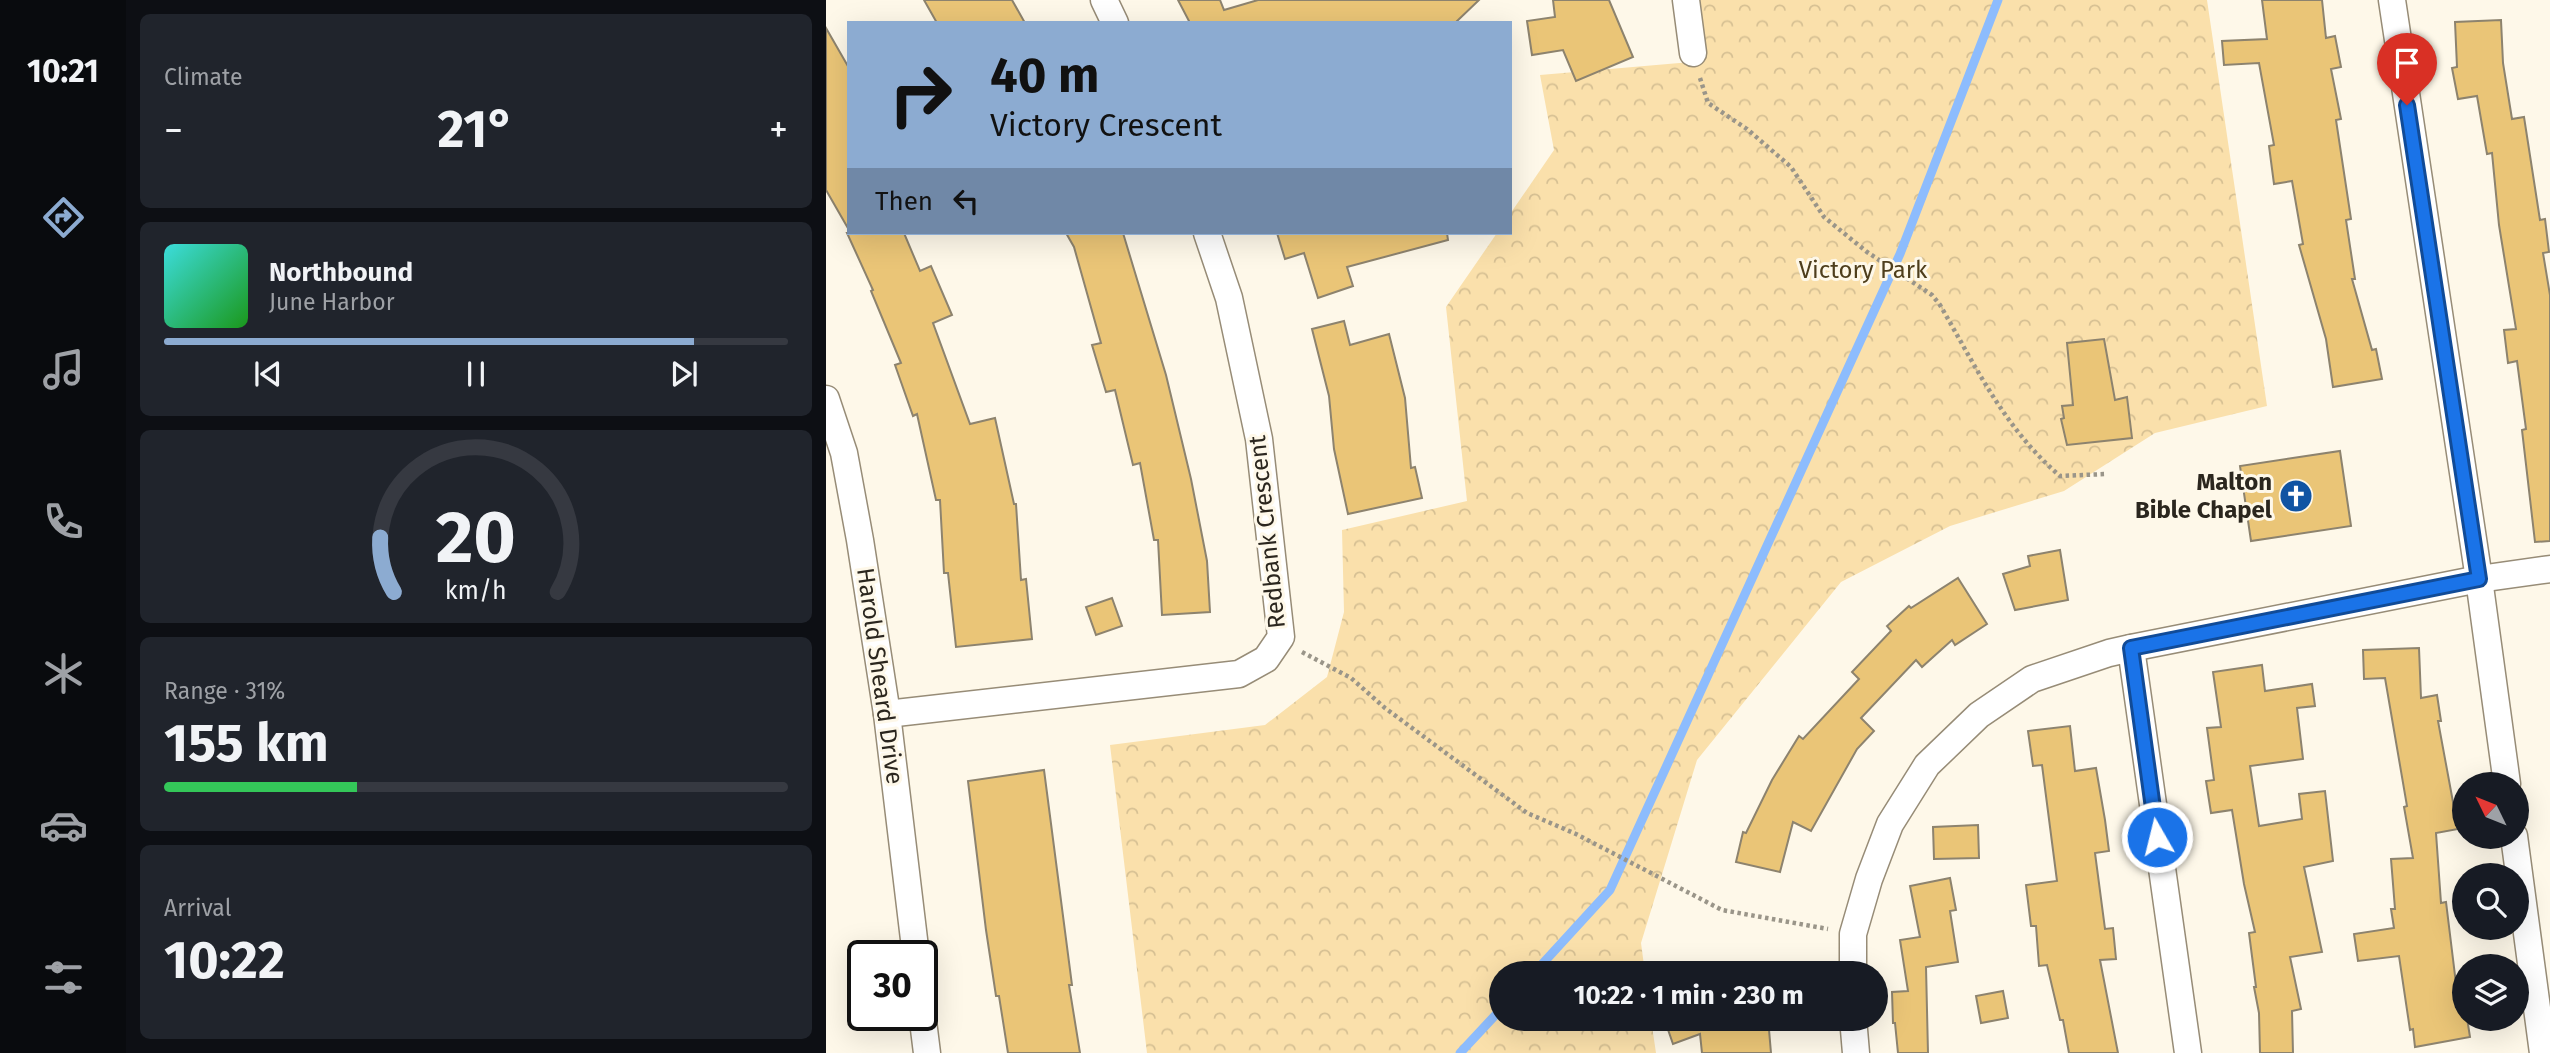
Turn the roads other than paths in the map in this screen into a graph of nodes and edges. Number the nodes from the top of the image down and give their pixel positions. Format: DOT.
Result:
graph roads {
  1 [pos="1104,0"];
  2 [pos="1686,0"];
  3 [pos="2392,0"];
  4 [pos="1114,21"];
  5 [pos="1693,53"];
  6 [pos="1208,235"];
  7 [pos="826,399"];
  8 [pos="2550,569"];
  9 [pos="2479,579"];
  10 [pos="2131,648"];
  11 [pos="887,714"];
  12 [pos="2505,772"];
  13 [pos="2516,849"];
  14 [pos="914,940"];
  15 [pos="1853,961"];
  16 [pos="924,1031"];
  17 [pos="1854,1031"];
  18 [pos="927,1053"];
  19 [pos="1856,1053"];
  20 [pos="2188,1053"];
  21 [pos="2543,1053"];
  1 -- 4 [label="street"];
  2 -- 5 [label="street"];
  3 -- 9 [label="street"];
  6 -- 11 [label="street, Redbank Crescent"];
  7 -- 11 [label="street, Harold Sheard Drive"];
  8 -- 9 [label="street"];
  9 -- 10 [label="street"];
  9 -- 12 [label="street"];
  10 -- 15 [label="street"];
  10 -- 20 [label="street"];
  11 -- 14 [label="street, Harold Sheard Drive"];
  13 -- 21 [label="street"];
  16 -- 18 [label="street"];
  17 -- 19 [label="street"];
}
